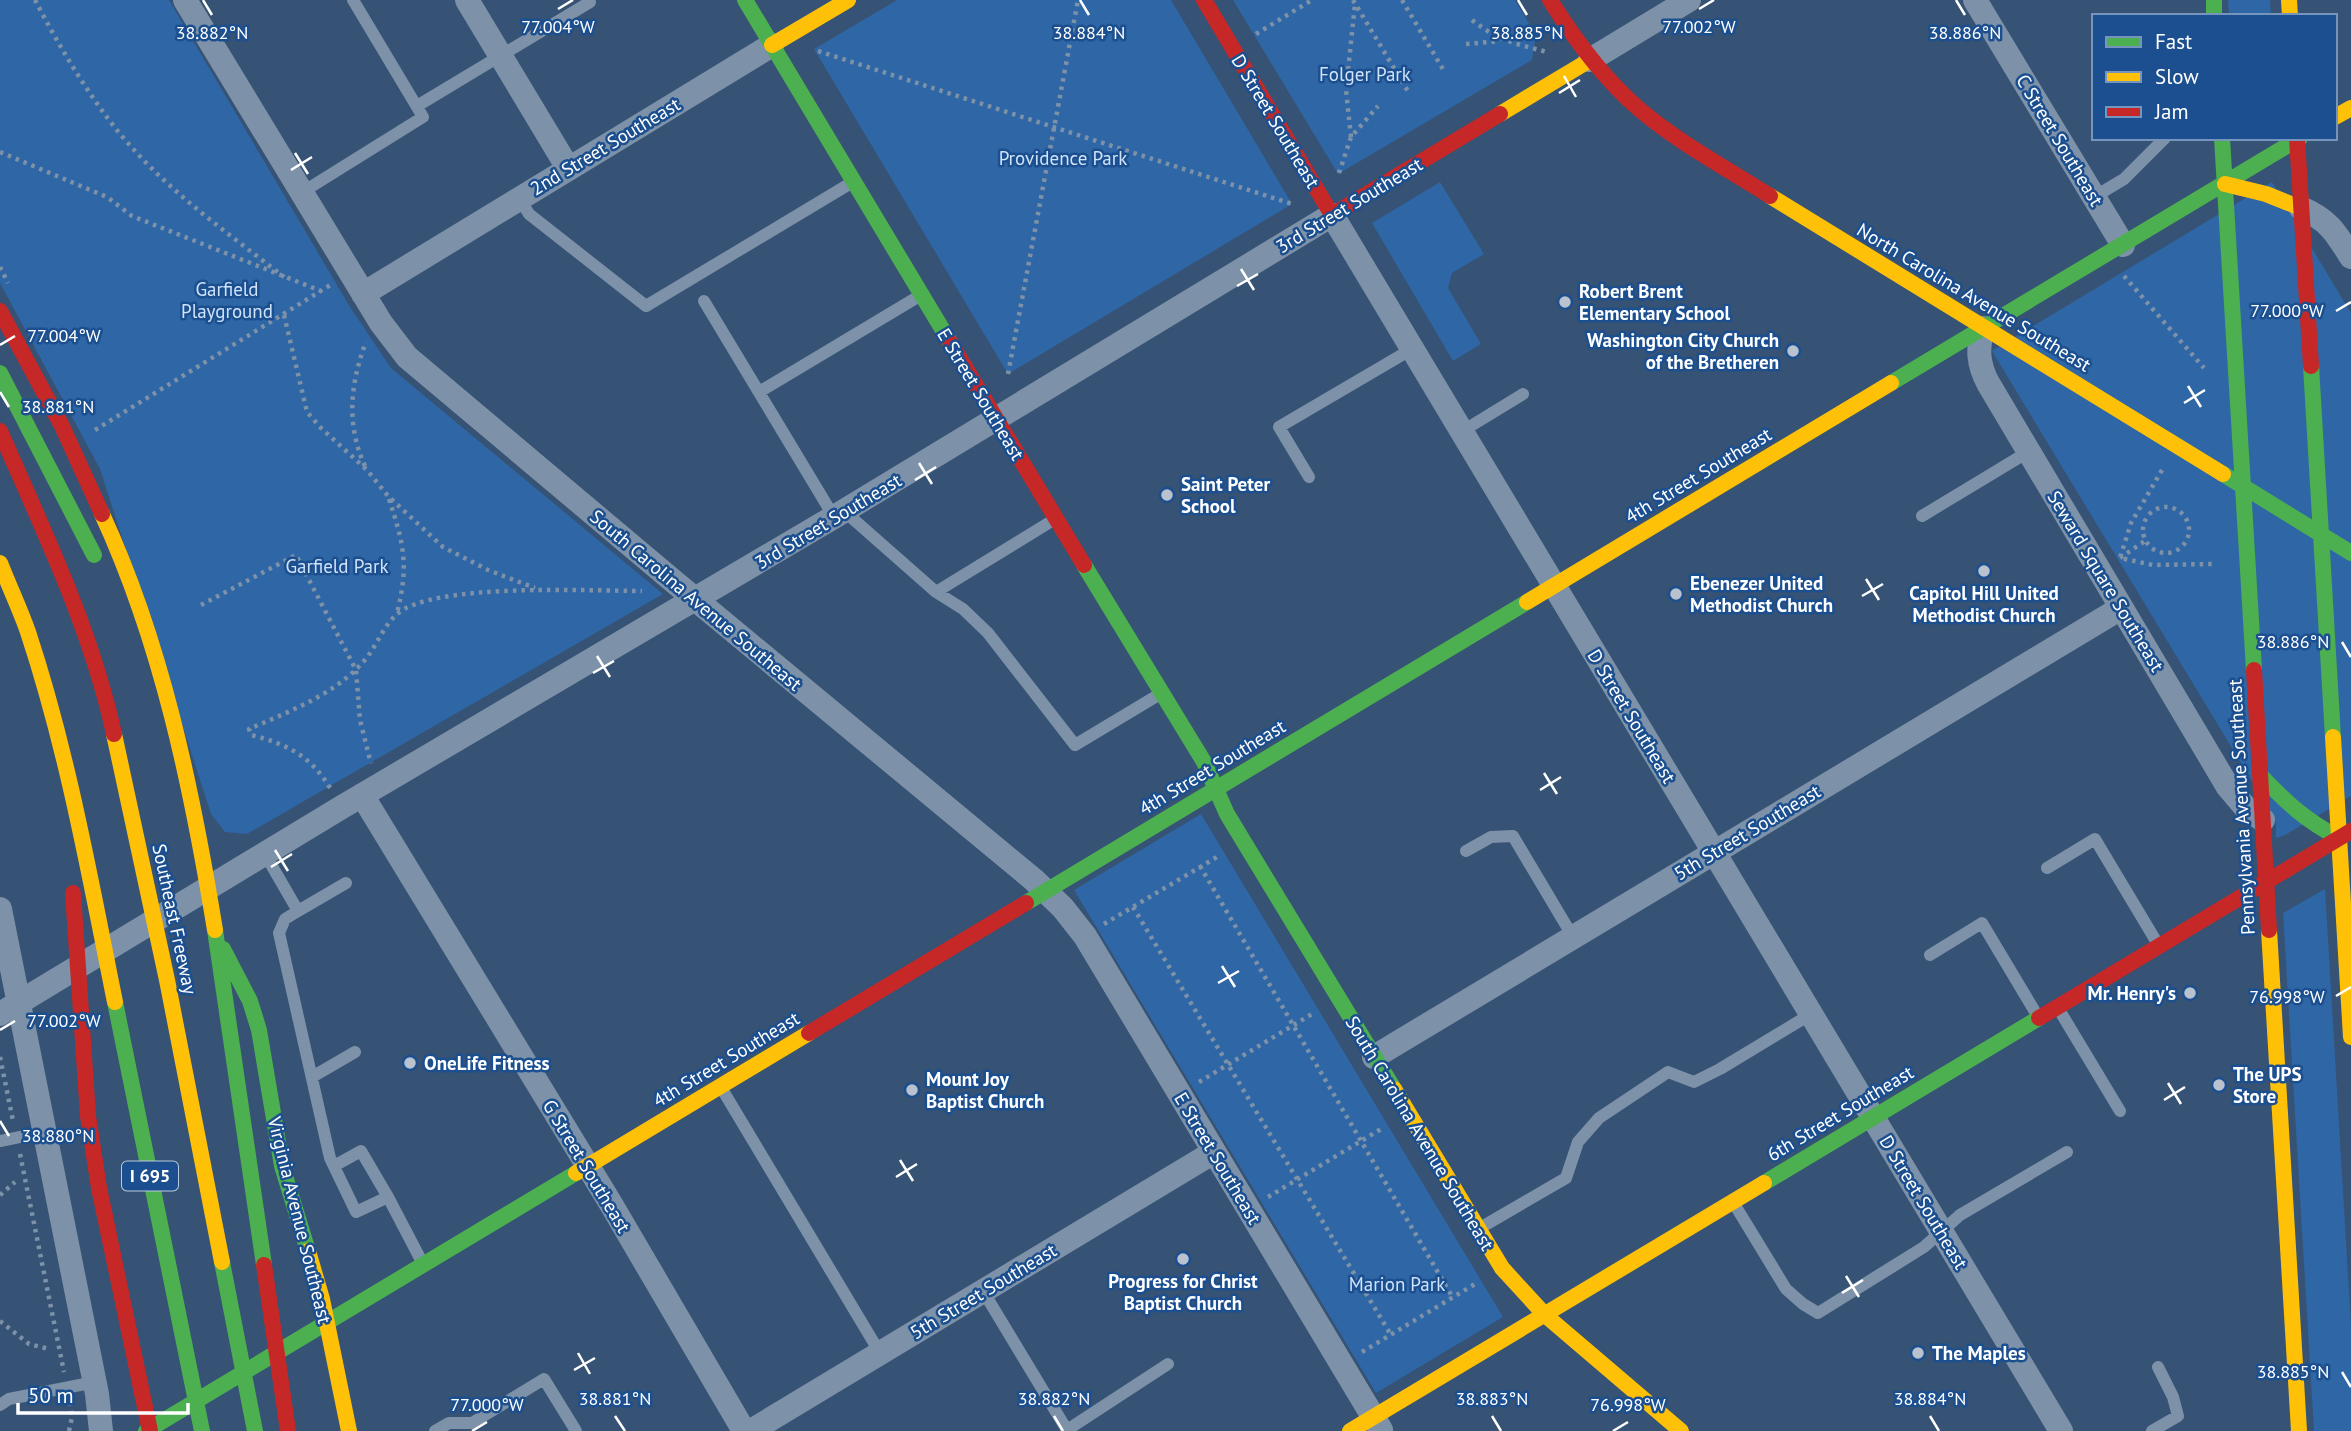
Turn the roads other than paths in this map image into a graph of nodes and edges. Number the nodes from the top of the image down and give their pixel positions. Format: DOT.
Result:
graph roads {
  1 [pos="186,0"];
  2 [pos="353,0"];
  3 [pos="467,0"];
  4 [pos="589,0"];
  5 [pos="745,0"];
  6 [pos="848,0"];
  7 [pos="1204,0"];
  8 [pos="1550,0"];
  9 [pos="1689,0"];
  10 [pos="1975,0"];
  11 [pos="772,45"];
  12 [pos="501,56"];
  13 [pos="1590,60"];
  14 [pos="417,106"];
  15 [pos="2163,140"];
  16 [pos="2222,140"];
  17 [pos="2296,140"];
  18 [pos="2298,140"];
  19 [pos="568,168"];
  20 [pos="854,181"];
  21 [pos="2225,184"];
  22 [pos="301,193"];
  23 [pos="2094,197"];
  24 [pos="519,198"];
  25 [pos="2301,208"];
  26 [pos="1332,215"];
  27 [pos="2123,245"];
  28 [pos="2351,257"];
  29 [pos="363,294"];
  30 [pos="921,294"];
  31 [pos="704,301"];
  32 [pos="0,311"];
  33 [pos="1983,328"];
  34 [pos="1412,349"];
  35 [pos="0,373"];
  36 [pos="759,392"];
  37 [pos="1523,394"];
  38 [pos="995,419"];
  39 [pos="0,431"];
  40 [pos="1461,432"];
  41 [pos="2028,452"];
  42 [pos="1309,477"];
  43 [pos="2243,486"];
  44 [pos="839,514"];
  45 [pos="1922,516"];
  46 [pos="1055,519"];
  47 [pos="2321,533"];
  48 [pos="2351,553"];
  49 [pos="0,563"];
  50 [pos="101,572"];
  51 [pos="1554,586"];
  52 [pos="936,592"];
  53 [pos="696,599"];
  54 [pos="2121,608"];
  55 [pos="1161,693"];
  56 [pos="69,775"];
  57 [pos="2261,776"];
  58 [pos="1216,789"];
  59 [pos="362,795"];
  60 [pos="2263,820"];
  61 [pos="2345,835"];
  62 [pos="1466,851"];
  63 [pos="1714,852"];
  64 [pos="265,854"];
  65 [pos="2047,868"];
  66 [pos="188,869"];
  67 [pos="2266,882"];
  68 [pos="346,883"];
  69 [pos="1046,890"];
  70 [pos="196,895"];
  71 [pos="0,909"];
  72 [pos="299,911"];
  73 [pos="1573,937"];
  74 [pos="2159,946"];
  75 [pos="1930,955"];
  76 [pos="2057,1007"];
  77 [pos="9,1008"];
  78 [pos="1811,1014"];
  79 [pos="2039,1018"];
  80 [pos="2351,1037"];
  81 [pos="355,1052"];
  82 [pos="1374,1057"];
  83 [pos="312,1077"];
  84 [pos="720,1087"];
  85 [pos="2120,1111"];
  86 [pos="1873,1118"];
  87 [pos="44,1132"];
  88 [pos="0,1141"];
  89 [pos="1214,1152"];
  90 [pos="2067,1153"];
  91 [pos="334,1166"];
  92 [pos="588,1167"];
  93 [pos="388,1197"];
  94 [pos="1733,1202"];
  95 [pos="1477,1230"];
  96 [pos="1942,1231"];
  97 [pos="424,1265"];
  98 [pos="983,1291"];
  99 [pos="1545,1315"];
  100 [pos="327,1323"];
  101 [pos="880,1353"];
  102 [pos="1168,1364"];
  103 [pos="2158,1367"];
  104 [pos="95,1382"];
  105 [pos="0,1405"];
  106 [pos="1377,1424"];
  107 [pos="255,1429"];
  108 [pos="102,1431"];
  109 [pos="148,1431"];
  110 [pos="202,1431"];
  111 [pos="288,1431"];
  112 [pos="349,1431"];
  113 [pos="435,1431"];
  114 [pos="576,1431"];
  115 [pos="744,1431"];
  116 [pos="751,1431"];
  117 [pos="1066,1431"];
  118 [pos="1350,1431"];
  119 [pos="1681,1431"];
  120 [pos="2061,1431"];
  121 [pos="2152,1431"];
  122 [pos="2300,1431"];
  1 -- 22 [label="street, South Carolina Avenue Southeast"];
  2 -- 14 [label="lane"];
  3 -- 12 [label="street"];
  4 -- 12 [label="lane"];
  5 -- 11 [label="main road, E Street Southeast"];
  6 -- 11 [label="main road, 2nd Street Southeast"];
  7 -- 26 [label="main road, D Street Southeast"];
  8 -- 13 [label="main road"];
  9 -- 13 [label="street, 3rd Street Southeast"];
  10 -- 23 [label="street, C Street Southeast"];
  11 -- 19 [label="street, 2nd Street Southeast"];
  11 -- 20 [label="main road, E Street Southeast"];
  12 -- 14 [label="lane"];
  12 -- 19 [label="street"];
  13 -- 26 [label="main road, 3rd Street Southeast"];
  13 -- 33 [label="main road, North Carolina Avenue Southeast"];
  14 -- 22 [label="lane"];
  15 -- 23 [label="lane"];
  16 -- 21 [label="main road, Pennsylvania Avenue Southeast"];
  17 -- 21 [label="main road, 4th Street Southeast"];
  18 -- 25 [label="main road"];
  19 -- 24 [label="street, 2nd Street Southeast"];
  20 -- 24 [label="lane"];
  20 -- 30 [label="main road, E Street Southeast"];
  21 -- 25 [label="main road"];
  21 -- 27 [label="main road, 4th Street Southeast"];
  21 -- 43 [label="main road, Pennsylvania Avenue Southeast"];
  22 -- 29 [label="street, South Carolina Avenue Southeast"];
  23 -- 27 [label="street, C Street Southeast"];
  24 -- 29 [label="street, 2nd Street Southeast"];
  25 -- 28 [label="street"];
  25 -- 47 [label="main road"];
  26 -- 34 [label="street, D Street Southeast"];
  26 -- 38 [label="street, 3rd Street Southeast"];
  27 -- 33 [label="main road, 4th Street Southeast"];
  29 -- 53 [label="street, South Carolina Avenue Southeast"];
  30 -- 36 [label="lane"];
  30 -- 38 [label="main road, E Street Southeast"];
  31 -- 36 [label="lane"];
  32 -- 111 [label="main road"];
  33 -- 41 [label="street, Seward Square Southeast"];
  33 -- 43 [label="main road, North Carolina Avenue Southeast"];
  33 -- 51 [label="main road, 4th Street Southeast"];
  34 -- 40 [label="street, D Street Southeast"];
  34 -- 42 [label="lane"];
  35 -- 50 [label="main road"];
  36 -- 44 [label="lane"];
  37 -- 40 [label="lane"];
  38 -- 44 [label="street, 3rd Street Southeast"];
  38 -- 46 [label="main road, E Street Southeast"];
  39 -- 107 [label="main road, Southeast Freeway / I 695"];
  40 -- 51 [label="street, D Street Southeast"];
  41 -- 45 [label="lane"];
  41 -- 54 [label="street, Seward Square Southeast"];
  43 -- 47 [label="main road, North Carolina Avenue Southeast"];
  43 -- 57 [label="main road, Pennsylvania Avenue Southeast"];
  44 -- 52 [label="lane"];
  44 -- 53 [label="street, 3rd Street Southeast"];
  46 -- 52 [label="lane"];
  46 -- 55 [label="main road, E Street Southeast"];
  47 -- 48 [label="main road, North Carolina Avenue Southeast"];
  47 -- 61 [label="main road"];
  49 -- 56 [label="main road, I 695"];
  51 -- 58 [label="main road, 4th Street Southeast"];
  51 -- 63 [label="street, D Street Southeast"];
  52 -- 55 [label="lane"];
  53 -- 59 [label="street, 3rd Street Southeast"];
  53 -- 69 [label="street, South Carolina Avenue Southeast"];
  54 -- 60 [label="street, Seward Square Southeast"];
  54 -- 63 [label="street, 5th Street Southeast"];
  55 -- 58 [label="main road, E Street Southeast"];
  56 -- 109 [label="main road"];
  56 -- 110 [label="main road, I 695"];
  57 -- 60 [label="main road, Pennsylvania Avenue Southeast"];
  57 -- 61 [label="main road"];
  58 -- 69 [label="main road, 4th Street Southeast"];
  58 -- 82 [label="main road, South Carolina Avenue Southeast"];
  59 -- 64 [label="street, 3rd Street Southeast"];
  59 -- 92 [label="street, G Street Southeast"];
  60 -- 67 [label="main road, Pennsylvania Avenue Southeast"];
  61 -- 67 [label="main road, 6th Street Southeast"];
  61 -- 80 [label="main road"];
  62 -- 73 [label="lane"];
  63 -- 73 [label="street, 5th Street Southeast"];
  63 -- 78 [label="street, D Street Southeast"];
  64 -- 70 [label="street, 3rd Street Southeast"];
  64 -- 72 [label="lane"];
  65 -- 74 [label="lane"];
  66 -- 70 [label="main road, Virginia Avenue Southeast"];
  67 -- 74 [label="main road, 6th Street Southeast"];
  67 -- 122 [label="main road, Pennsylvania Avenue Southeast"];
  68 -- 72 [label="lane"];
  69 -- 84 [label="main road, 4th Street Southeast"];
  69 -- 89 [label="street, E Street Southeast"];
  70 -- 77 [label="street, 3rd Street Southeast"];
  70 -- 100 [label="main road, Virginia Avenue Southeast"];
  71 -- 77 [label="street"];
  72 -- 83 [label="lane"];
  73 -- 82 [label="street, 5th Street Southeast"];
  74 -- 76 [label="main road, 6th Street Southeast"];
  75 -- 79 [label="lane"];
  76 -- 79 [label="main road, 6th Street Southeast"];
  76 -- 85 [label="lane"];
  77 -- 87 [label="street"];
  78 -- 86 [label="street, D Street Southeast"];
  78 -- 95 [label="lane"];
  79 -- 86 [label="main road, 6th Street Southeast"];
  81 -- 83 [label="lane"];
  82 -- 95 [label="main road, South Carolina Avenue Southeast"];
  83 -- 91 [label="lane"];
  84 -- 92 [label="main road, 4th Street Southeast"];
  84 -- 101 [label="lane"];
  86 -- 94 [label="main road, 6th Street Southeast"];
  86 -- 96 [label="street, D Street Southeast"];
  87 -- 88 [label="lane"];
  87 -- 104 [label="street"];
  89 -- 98 [label="street, 5th Street Southeast"];
  89 -- 106 [label="street, E Street Southeast"];
  90 -- 96 [label="lane"];
  91 -- 93 [label="lane"];
  91 -- 93 [label="lane"];
  92 -- 97 [label="main road, 4th Street Southeast"];
  92 -- 115 [label="street, G Street Southeast"];
  93 -- 97 [label="lane"];
  94 -- 96 [label="lane"];
  94 -- 99 [label="main road, 6th Street Southeast"];
  95 -- 99 [label="main road, South Carolina Avenue Southeast"];
  96 -- 120 [label="street, D Street Southeast"];
  97 -- 100 [label="main road, 4th Street Southeast"];
  98 -- 101 [label="street, 5th Street Southeast"];
  98 -- 117 [label="lane"];
  99 -- 106 [label="main road, 6th Street Southeast"];
  99 -- 119 [label="main road, South Carolina Avenue Southeast"];
  100 -- 109 [label="main road, 4th Street Southeast"];
  100 -- 112 [label="main road, Virginia Avenue Southeast"];
  101 -- 116 [label="street, 5th Street Southeast"];
  102 -- 117 [label="lane"];
  103 -- 121 [label="lane"];
  104 -- 105 [label="lane"];
  104 -- 108 [label="street"];
  106 -- 118 [label="main road, 6th Street Southeast"];
  113 -- 114 [label="lane"];
}
